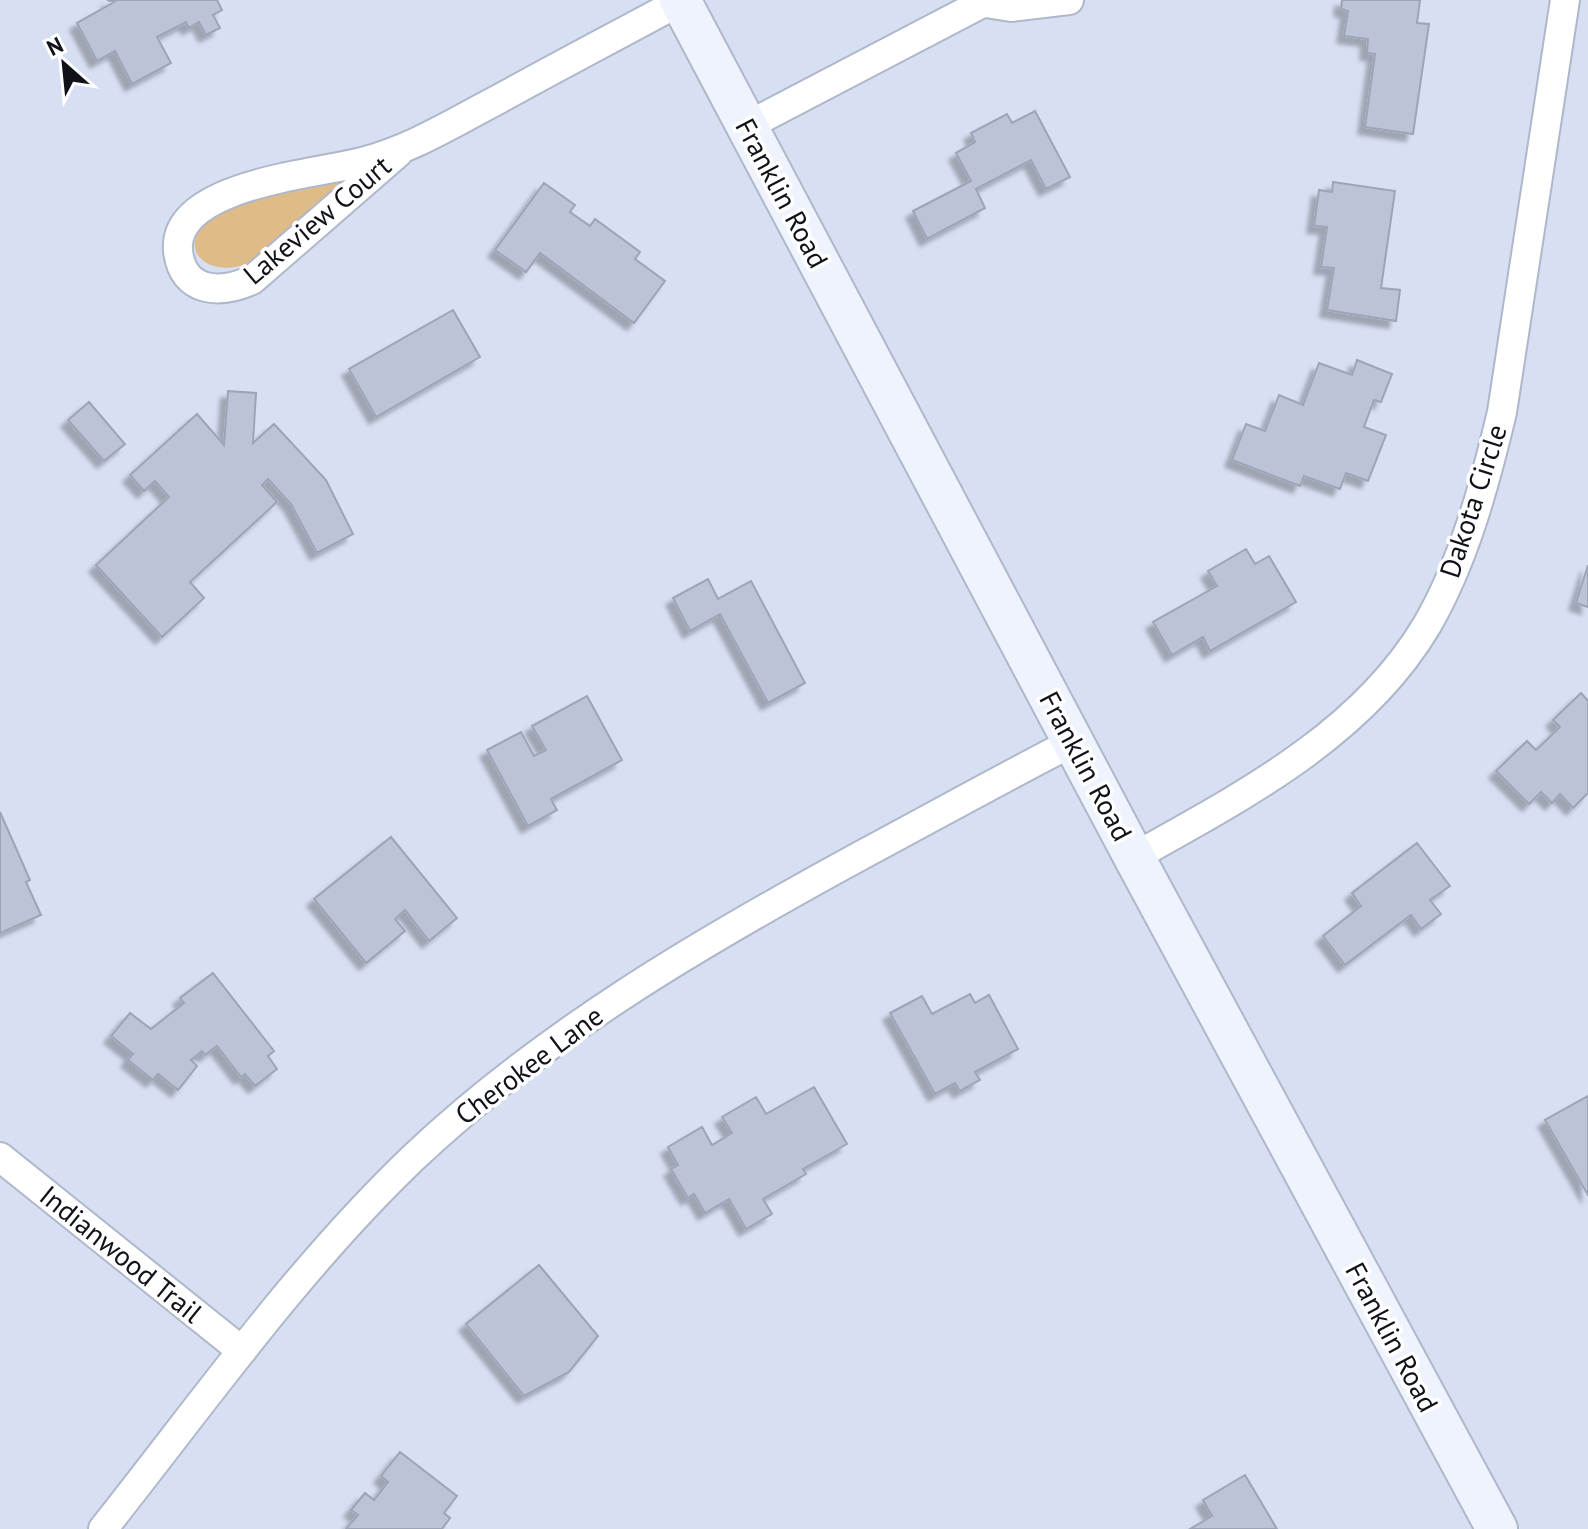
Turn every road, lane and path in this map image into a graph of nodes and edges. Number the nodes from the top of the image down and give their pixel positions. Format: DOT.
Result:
graph roads {
  1 [pos="1069,0"];
  2 [pos="1565,0"];
  3 [pos="680,1"];
  4 [pos="987,1"];
  5 [pos="747,126"];
  6 [pos="398,153"];
  7 [pos="1073,742"];
  8 [pos="1134,857"];
  9 [pos="0,1157"];
  10 [pos="242,1351"];
  11 [pos="103,1529"];
  12 [pos="1497,1529"];
  1 -- 4 [label="street"];
  2 -- 8 [label="street, Dakota Circle"];
  3 -- 5 [label="street, Franklin Road"];
  3 -- 6 [label="street, Lakeview Court"];
  4 -- 5 [label="street"];
  5 -- 7 [label="street, Franklin Road"];
  6 -- 6 [label="street, Lakeview Court"];
  7 -- 8 [label="street, Franklin Road"];
  7 -- 10 [label="street, Cherokee Lane"];
  8 -- 12 [label="street, Franklin Road"];
  9 -- 10 [label="street, Indianwood Trail"];
  10 -- 11 [label="street, Cherokee Lane"];
}
